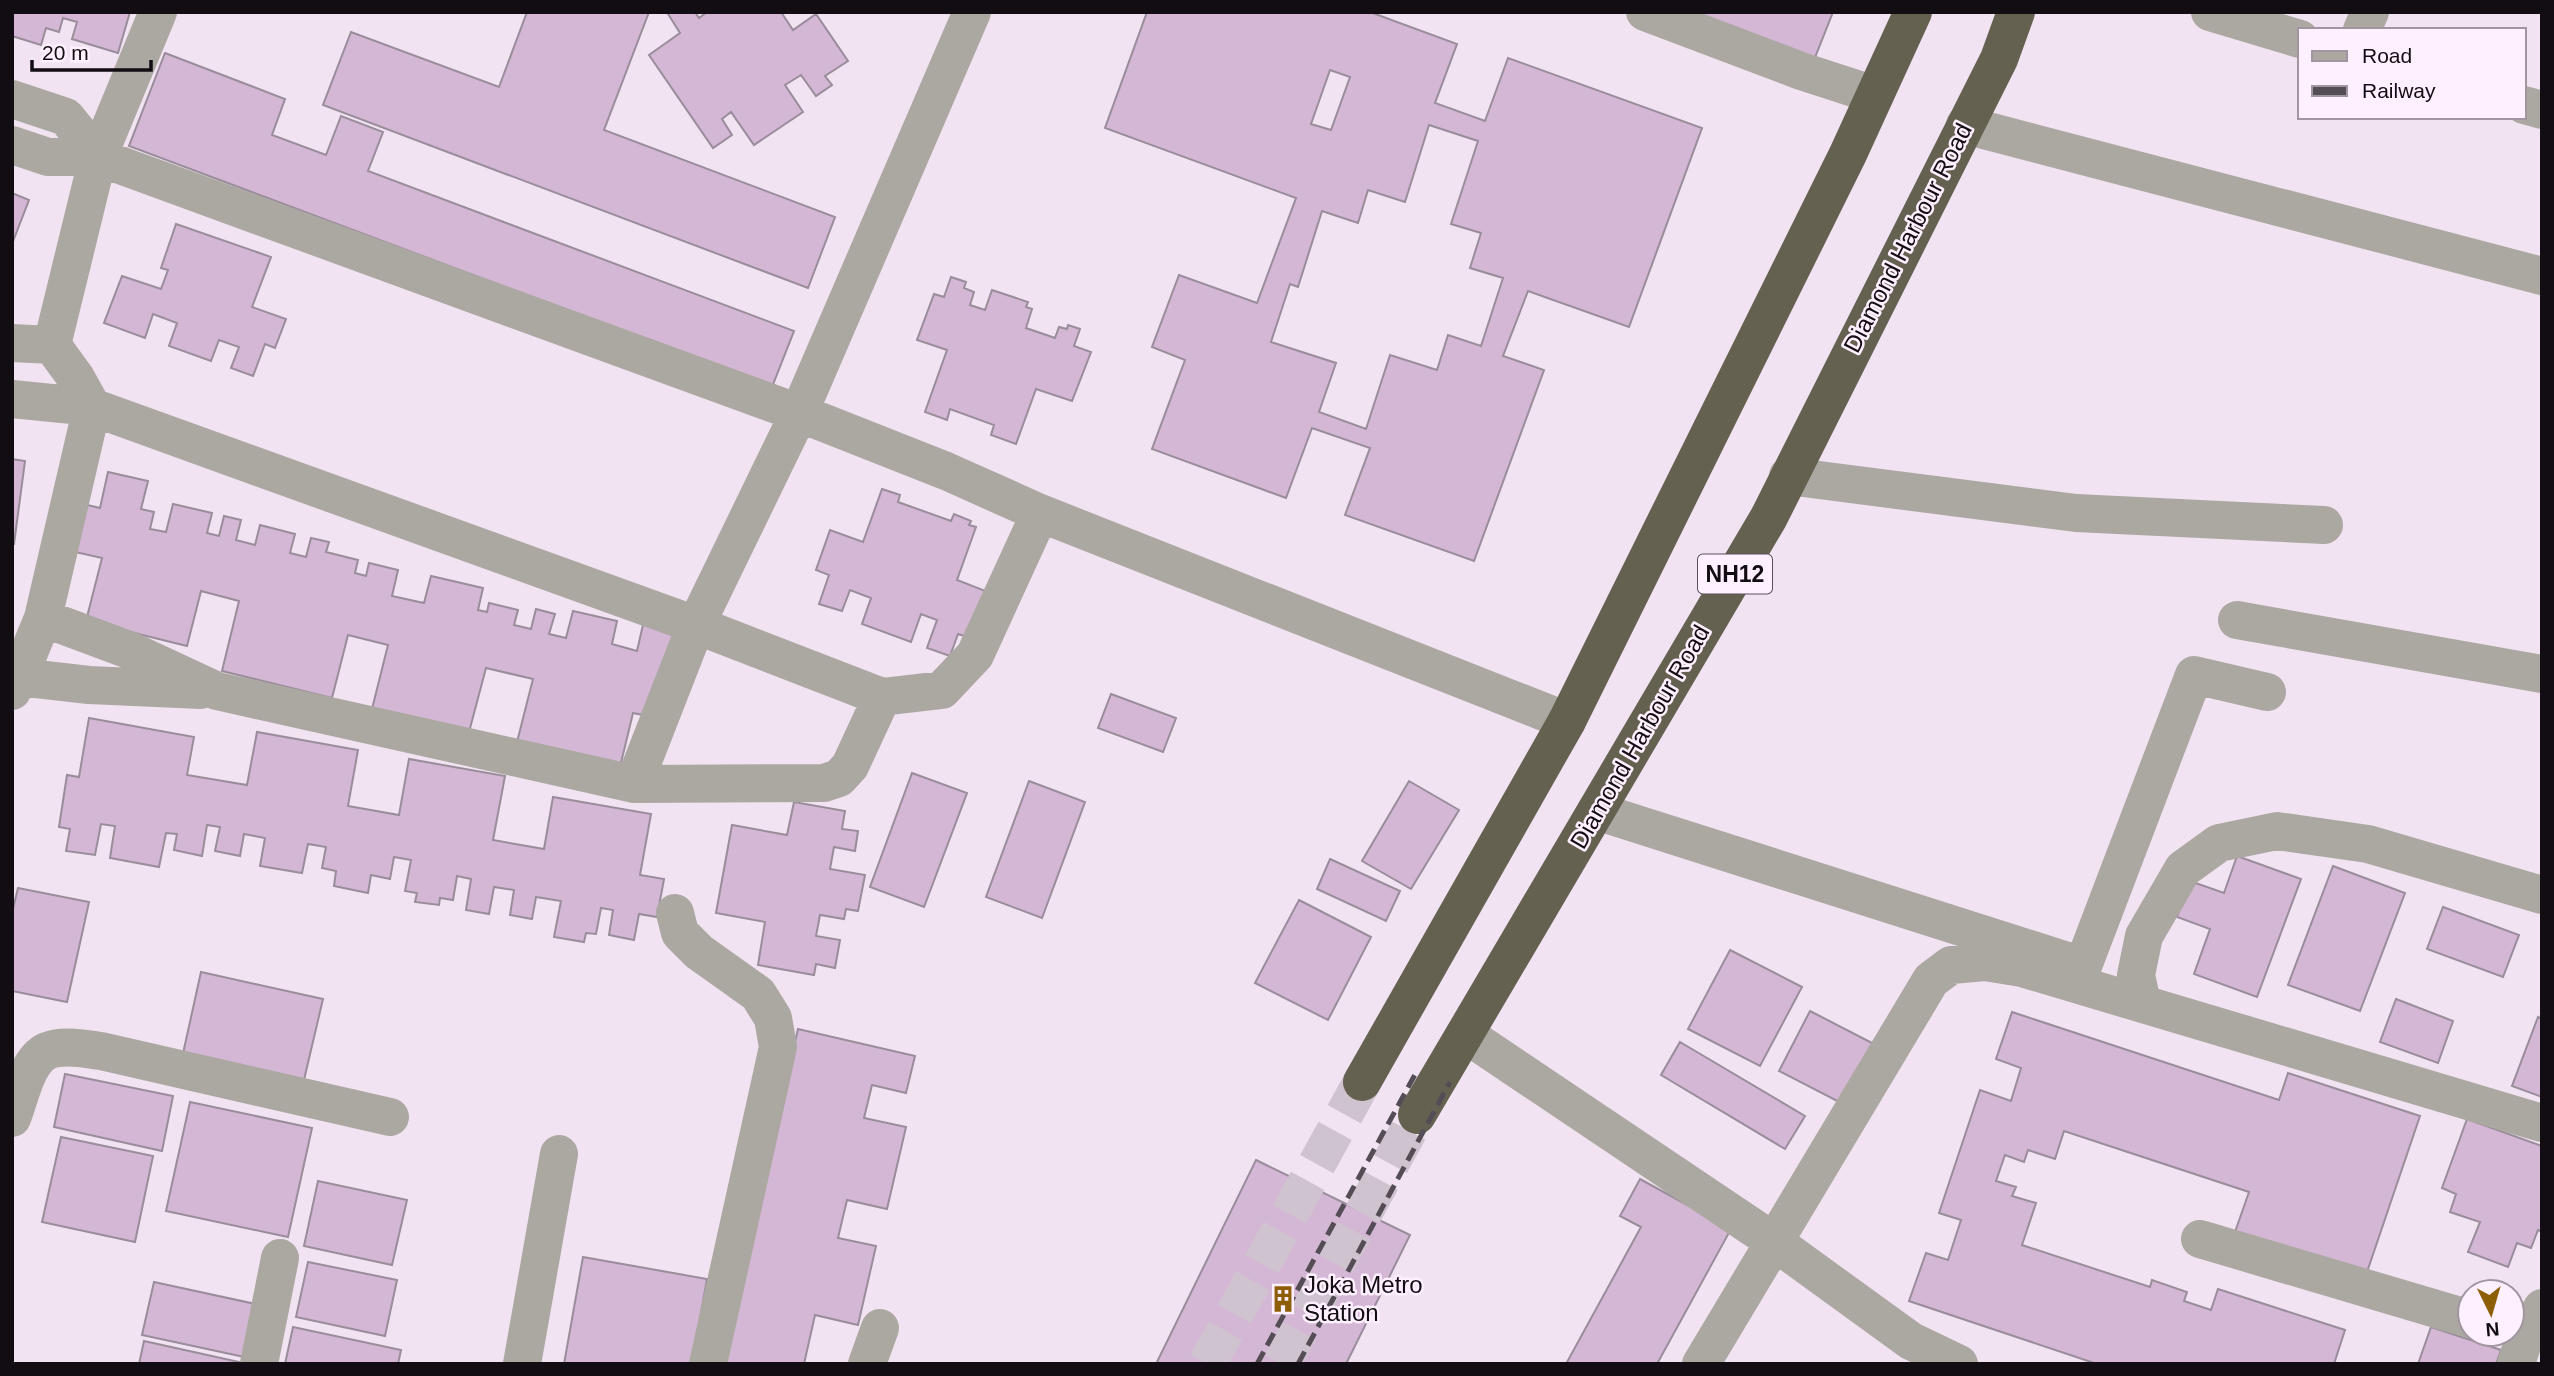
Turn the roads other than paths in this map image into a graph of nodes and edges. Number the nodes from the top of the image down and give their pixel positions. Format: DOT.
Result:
graph roads {
  1 [pos="158,12"];
  2 [pos="972,12"];
  3 [pos="1645,12"];
  4 [pos="1913,12"];
  5 [pos="2016,12"];
  6 [pos="2210,12"];
  7 [pos="2370,12"];
  8 [pos="2363,28"];
  9 [pos="2298,38"];
  10 [pos="1875,95"];
  11 [pos="12,100"];
  12 [pos="1965,125"];
  13 [pos="12,145"];
  14 [pos="99,157"];
  15 [pos="2542,275"];
  16 [pos="12,343"];
  17 [pos="52,345"];
  18 [pos="12,398"];
  19 [pos="92,407"];
  20 [pos="799,413"];
  21 [pos="1788,476"];
  22 [pos="1040,513"];
  23 [pos="2324,525"];
  24 [pos="43,618"];
  25 [pos="2237,621"];
  26 [pos="696,625"];
  27 [pos="2542,674"];
  28 [pos="16,684"];
  29 [pos="217,691"];
  30 [pos="2267,692"];
  31 [pos="882,697"];
  32 [pos="1567,720"];
  33 [pos="634,784"];
  34 [pos="1596,811"];
  35 [pos="2542,895"];
  36 [pos="675,913"];
  37 [pos="2142,1003"];
  38 [pos="1465,1034"];
  39 [pos="1362,1082"];
  40 [pos="1418,1115"];
  41 [pos="390,1117"];
  42 [pos="12,1118"];
  43 [pos="2542,1123"];
  44 [pos="559,1154"];
  45 [pos="2200,1239"];
  46 [pos="1773,1241"];
  47 [pos="280,1258"];
  48 [pos="2456,1315"];
  49 [pos="880,1328"];
  50 [pos="258,1364"];
  51 [pos="522,1364"];
  52 [pos="708,1364"];
  53 [pos="867,1364"];
  54 [pos="1701,1364"];
  55 [pos="1959,1364"];
  1 -- 14 [label="street"];
  2 -- 20 [label="street"];
  3 -- 10 [label="street"];
  4 -- 10 [label="highway"];
  5 -- 12 [label="highway, Diamond Harbour Road / NH12"];
  6 -- 9 [label="street"];
  7 -- 8 [label="street"];
  10 -- 32 [label="highway"];
  11 -- 14 [label="street"];
  12 -- 15 [label="street"];
  12 -- 21 [label="highway, Diamond Harbour Road / NH12"];
  13 -- 14 [label="street"];
  14 -- 17 [label="street"];
  14 -- 20 [label="street"];
  16 -- 17 [label="street"];
  17 -- 19 [label="street"];
  18 -- 19 [label="street"];
  19 -- 24 [label="street"];
  19 -- 26 [label="street"];
  20 -- 22 [label="street"];
  20 -- 26 [label="street"];
  21 -- 23 [label="street"];
  21 -- 34 [label="highway, Diamond Harbour Road / NH12"];
  22 -- 31 [label="street"];
  22 -- 32 [label="street"];
  24 -- 28 [label="street"];
  24 -- 29 [label="street"];
  25 -- 27 [label="street"];
  26 -- 31 [label="street"];
  26 -- 33 [label="street"];
  28 -- 29 [label="street"];
  29 -- 33 [label="street"];
  30 -- 34 [label="street"];
  31 -- 33 [label="street"];
  32 -- 39 [label="highway"];
  34 -- 38 [label="highway, Diamond Harbour Road / NH12"];
  35 -- 37 [label="street"];
  36 -- 52 [label="street"];
  37 -- 43 [label="street"];
  37 -- 46 [label="street"];
  38 -- 40 [label="highway, Diamond Harbour Road / NH12"];
  38 -- 46 [label="street"];
  41 -- 42 [label="street"];
  44 -- 51 [label="street"];
  45 -- 48 [label="street"];
  46 -- 54 [label="street"];
  46 -- 55 [label="street"];
  47 -- 50 [label="street"];
  49 -- 53 [label="street"];
}
